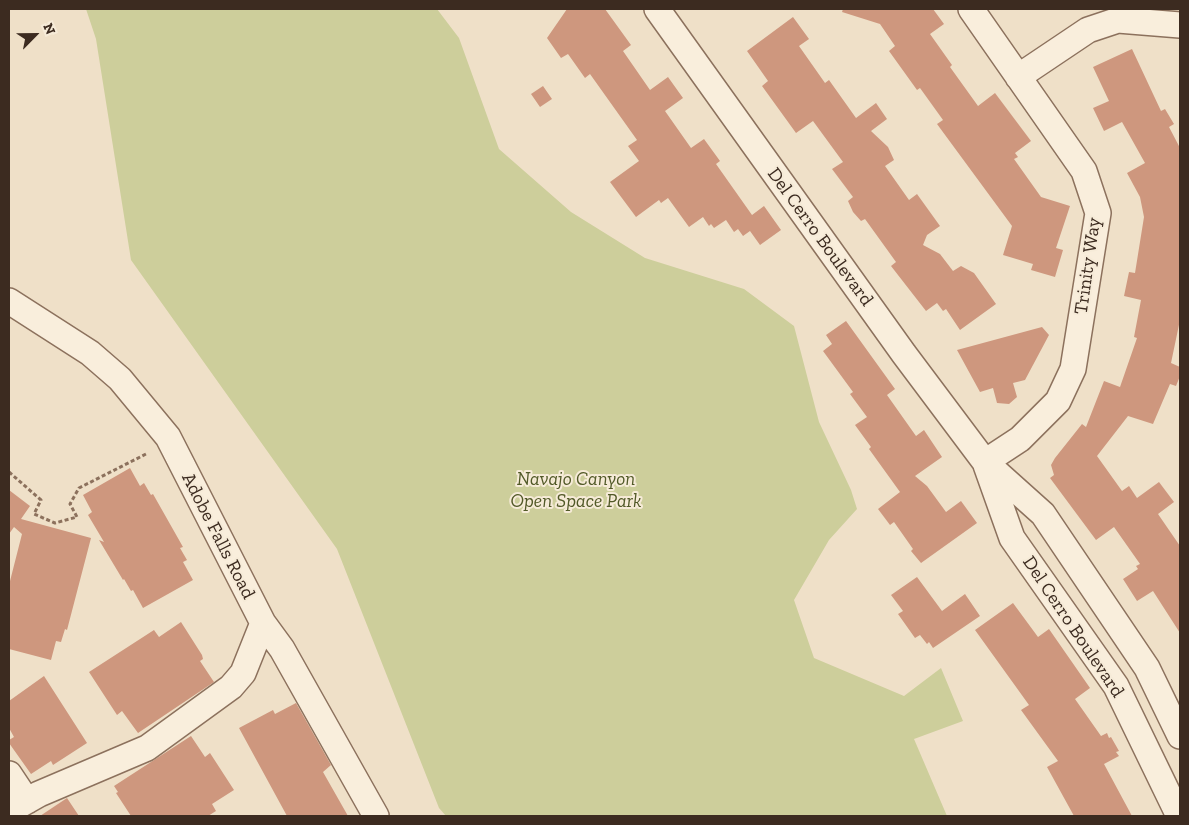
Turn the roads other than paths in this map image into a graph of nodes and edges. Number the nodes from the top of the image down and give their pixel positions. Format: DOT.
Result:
graph roads {
  1 [pos="657,9"];
  2 [pos="971,9"];
  3 [pos="1180,24"];
  4 [pos="1018,76"];
  5 [pos="11,303"];
  6 [pos="985,462"];
  7 [pos="263,623"];
  8 [pos="1180,736"];
  9 [pos="9,774"];
  10 [pos="18,806"];
  11 [pos="376,816"];
  12 [pos="1179,816"];
  1 -- 6 [label="street, Del Cerro Boulevard"];
  2 -- 4 [label="street, Trinity Way"];
  3 -- 4 [label="street"];
  4 -- 6 [label="street, Trinity Way"];
  5 -- 7 [label="street, Adobe Falls Road"];
  6 -- 8 [label="street, Del Cerro Boulevard"];
  6 -- 12 [label="street, Del Cerro Boulevard"];
  7 -- 10 [label="street"];
  7 -- 11 [label="street, Adobe Falls Road"];
  9 -- 10 [label="street"];
}
